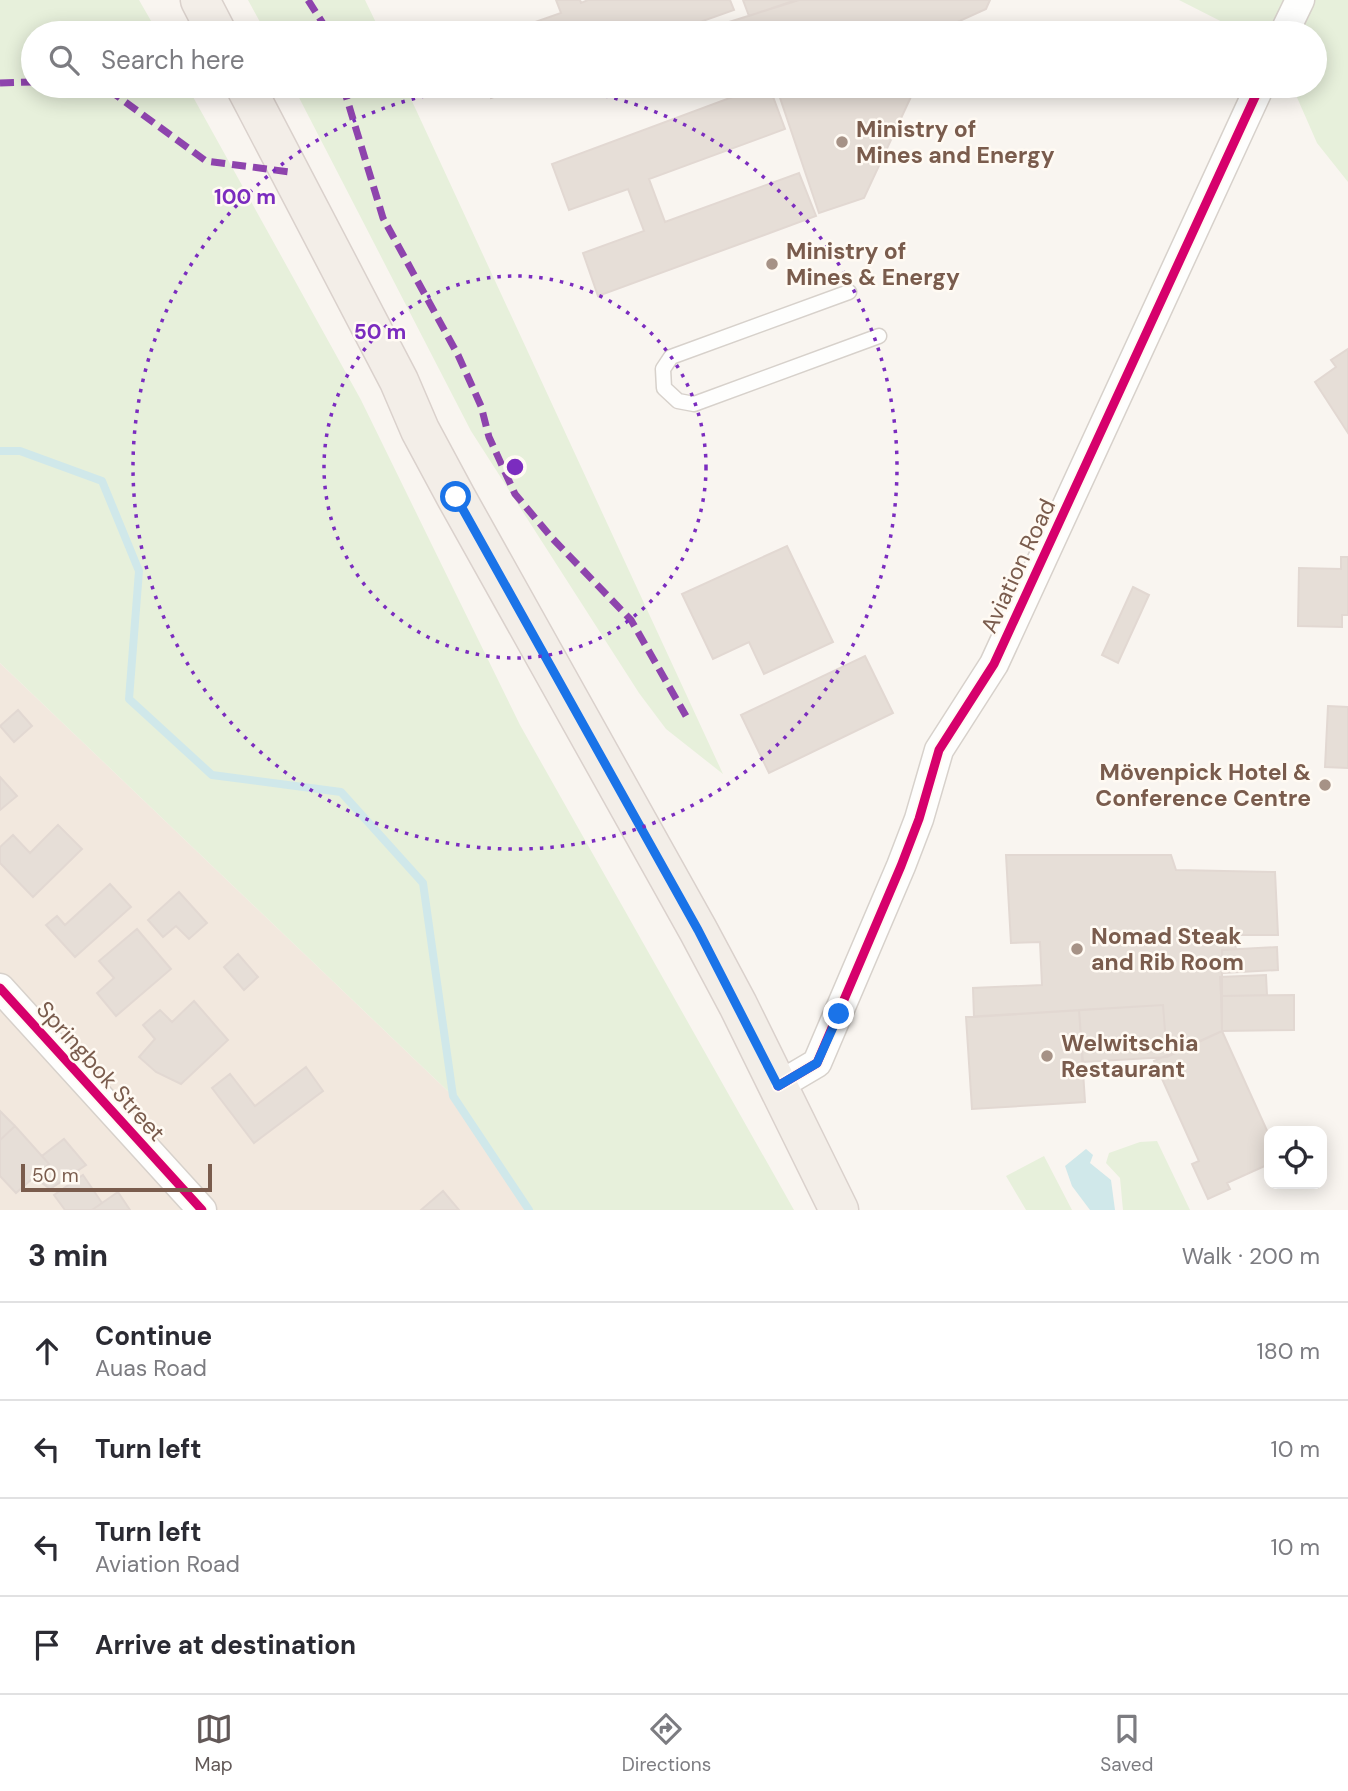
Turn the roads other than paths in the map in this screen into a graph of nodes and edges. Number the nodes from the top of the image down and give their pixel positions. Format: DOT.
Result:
graph roads {
  1 [pos="200,0"];
  2 [pos="1300,0"];
  3 [pos="211,21"];
  4 [pos="1290,21"];
  5 [pos="251,98"];
  6 [pos="1254,98"];
  7 [pos="849,292"];
  8 [pos="879,336"];
  9 [pos="4,1001"];
  10 [pos="778,1086"];
  11 [pos="202,1210"];
  12 [pos="839,1210"];
  1 -- 3 [label="main road"];
  2 -- 4 [label="street"];
  5 -- 10 [label="main road"];
  6 -- 10 [label="street, Aviation Road"];
  7 -- 8 [label="lane"];
  9 -- 11 [label="street, Springbok Street"];
  10 -- 12 [label="main road"];
}
